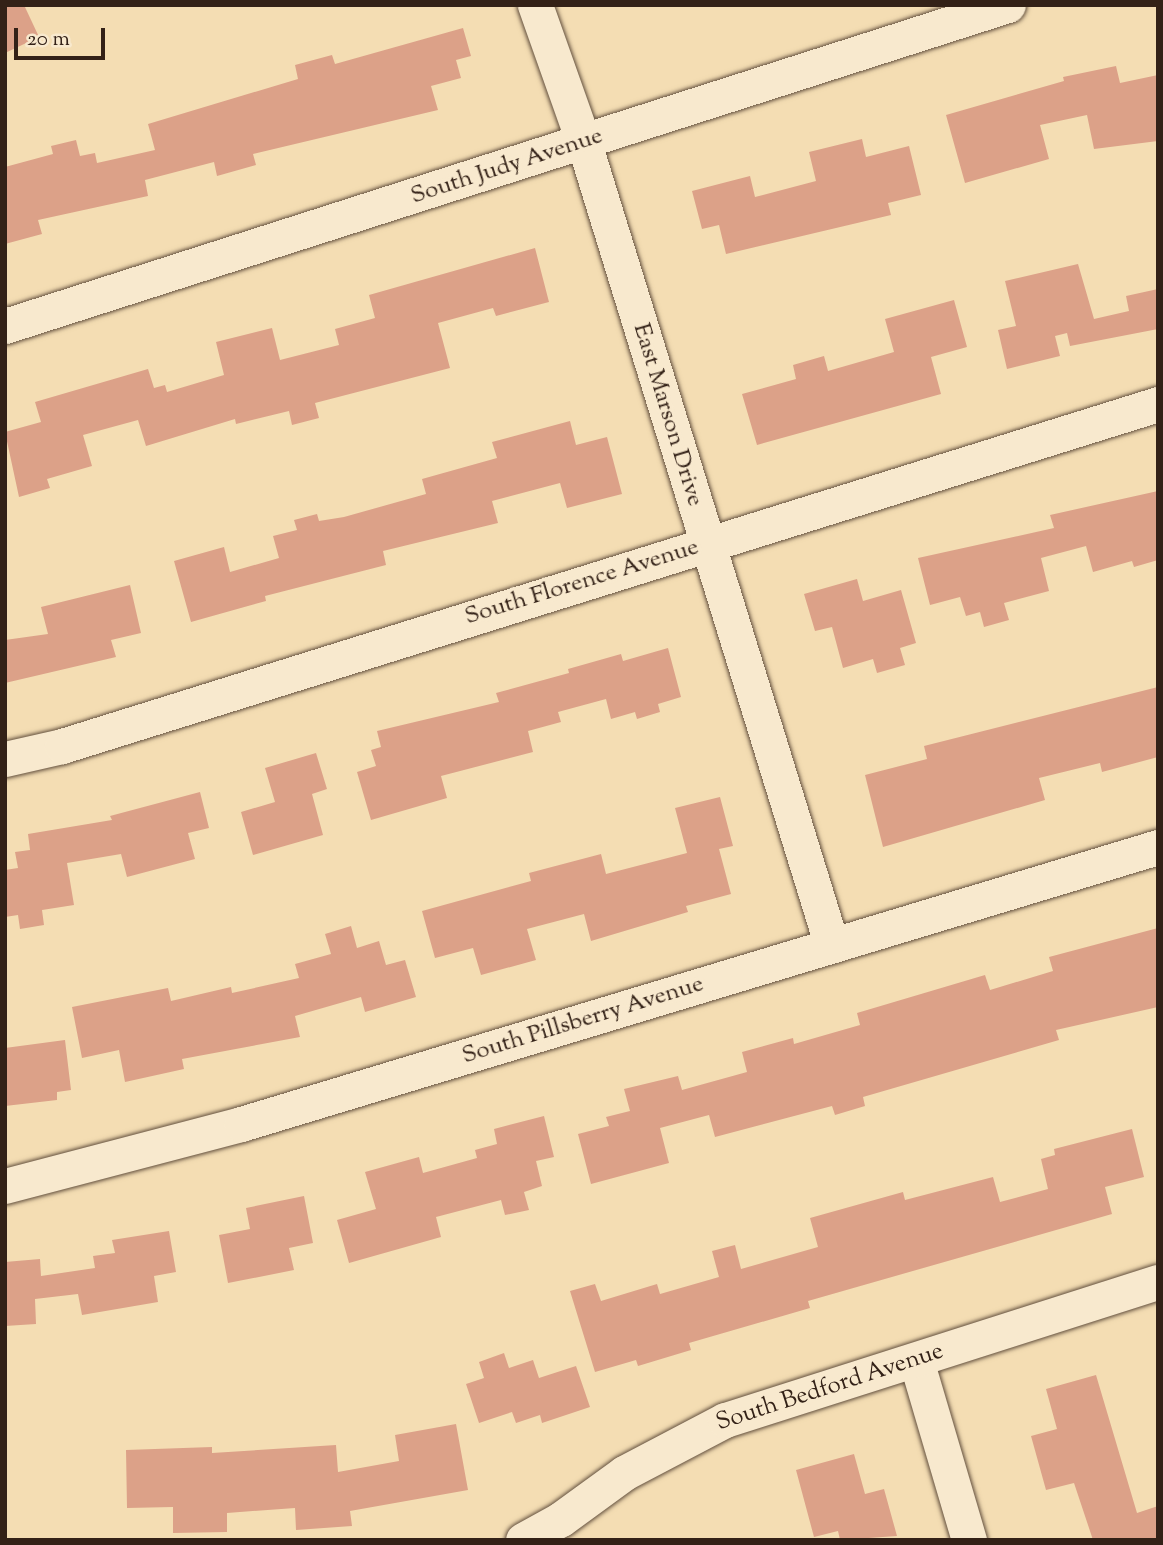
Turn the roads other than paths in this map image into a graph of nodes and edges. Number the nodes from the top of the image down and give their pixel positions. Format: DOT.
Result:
graph roads {
  1 [pos="535,5"];
  2 [pos="1008,5"];
  3 [pos="584,143"];
  4 [pos="5,326"];
  5 [pos="1158,404"];
  6 [pos="706,544"];
  7 [pos="5,759"];
  8 [pos="1158,846"];
  9 [pos="832,946"];
  10 [pos="5,1186"];
  11 [pos="1158,1282"];
  12 [pos="916,1360"];
  13 [pos="523,1540"];
  14 [pos="969,1540"];
  1 -- 3 [label="street, East Marson Drive"];
  2 -- 3 [label="street, South Judy Avenue"];
  3 -- 4 [label="street, South Judy Avenue"];
  3 -- 6 [label="street, East Marson Drive"];
  5 -- 6 [label="street, South Florence Avenue"];
  6 -- 7 [label="street, South Florence Avenue"];
  6 -- 9 [label="street, East Marson Drive"];
  8 -- 9 [label="street, South Pillsberry Avenue"];
  9 -- 10 [label="street, South Pillsberry Avenue"];
  11 -- 12 [label="street, South Bedford Avenue"];
  12 -- 13 [label="street, South Bedford Avenue"];
  12 -- 14 [label="street"];
}
